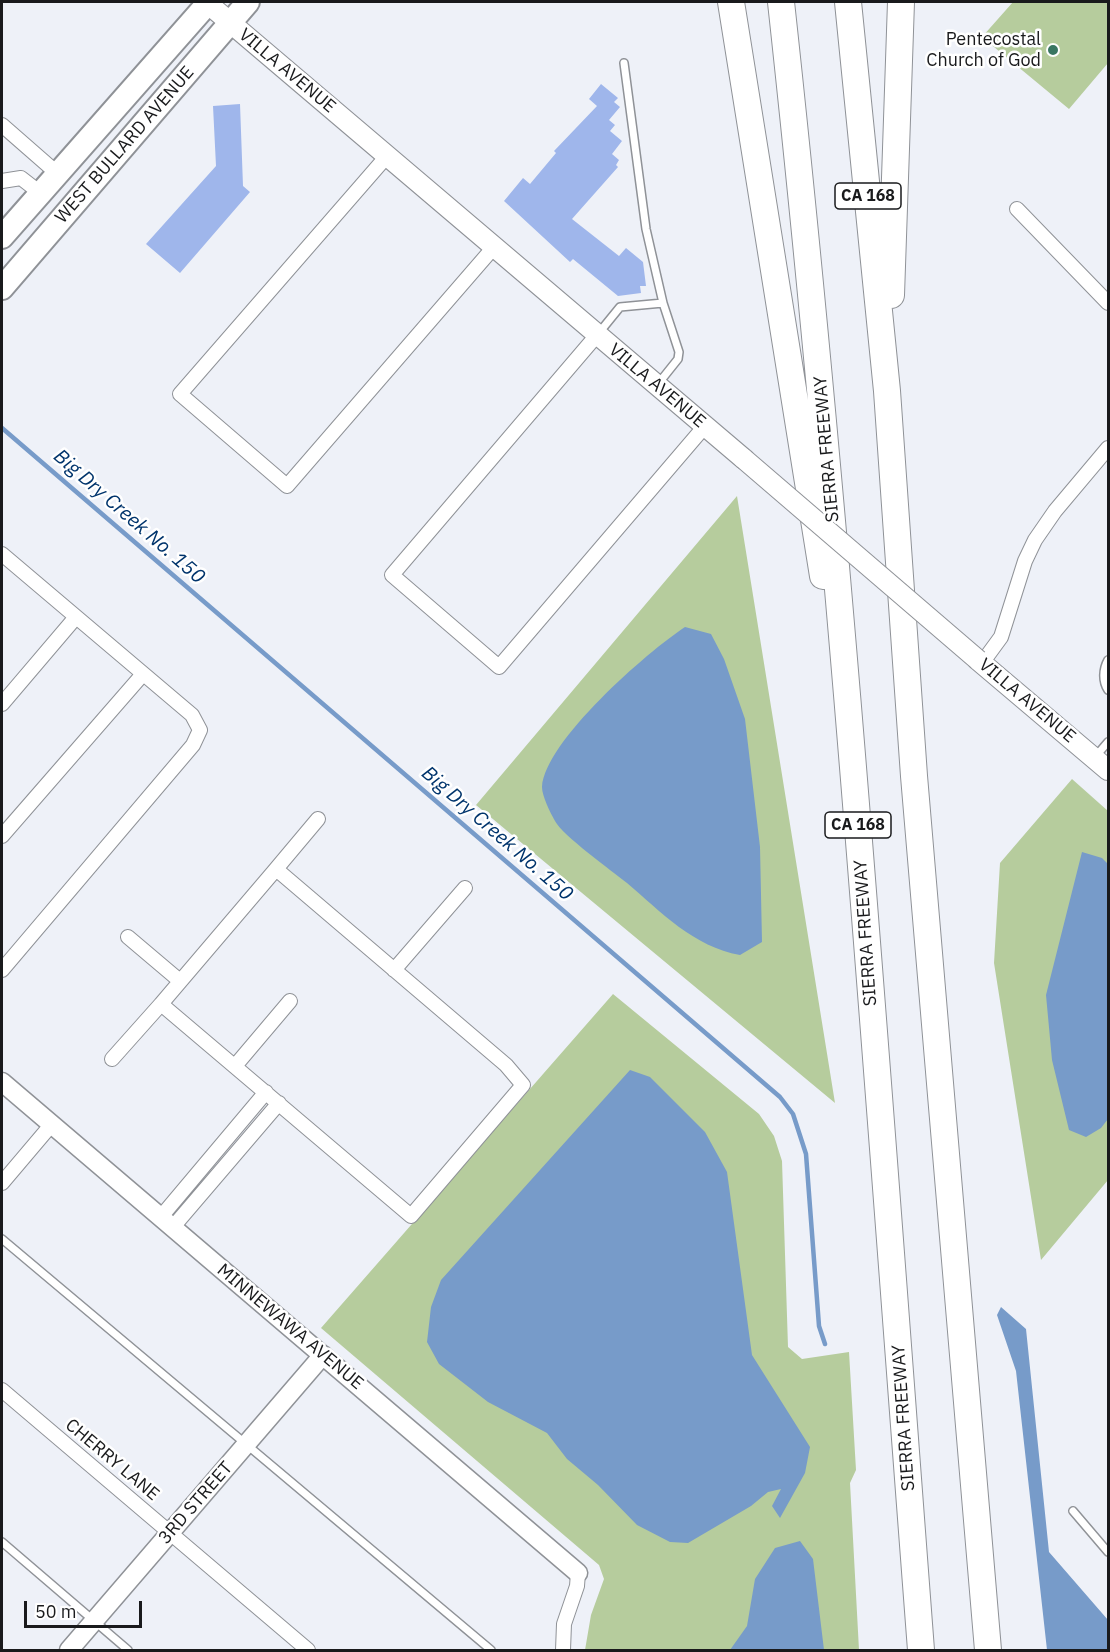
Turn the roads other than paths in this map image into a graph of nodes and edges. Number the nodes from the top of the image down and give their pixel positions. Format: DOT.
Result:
graph roads {
  1 [pos="207,2"];
  2 [pos="248,2"];
  3 [pos="730,2"];
  4 [pos="781,2"];
  5 [pos="848,2"];
  6 [pos="901,2"];
  7 [pos="230,23"];
  8 [pos="624,63"];
  9 [pos="2,125"];
  10 [pos="387,156"];
  11 [pos="58,174"];
  12 [pos="2,181"];
  13 [pos="39,192"];
  14 [pos="1017,209"];
  15 [pos="3,233"];
  16 [pos="494,247"];
  17 [pos="2,288"];
  18 [pos="663,303"];
  19 [pos="1108,303"];
  20 [pos="597,335"];
  21 [pos="657,386"];
  22 [pos="887,391"];
  23 [pos="705,426"];
  24 [pos="1108,448"];
  25 [pos="2,554"];
  26 [pos="76,617"];
  27 [pos="1108,660"];
  28 [pos="980,661"];
  29 [pos="143,674"];
  30 [pos="1108,690"];
  31 [pos="2,704"];
  32 [pos="1108,742"];
  33 [pos="853,763"];
  34 [pos="1101,764"];
  35 [pos="318,819"];
  36 [pos="2,836"];
  37 [pos="276,869"];
  38 [pos="465,888"];
  39 [pos="128,937"];
  40 [pos="3,964"];
  41 [pos="394,970"];
  42 [pos="180,981"];
  43 [pos="290,1001"];
  44 [pos="161,1004"];
  45 [pos="112,1059"];
  46 [pos="235,1066"];
  47 [pos="2,1082"];
  48 [pos="266,1092"];
  49 [pos="279,1103"];
  50 [pos="52,1124"];
  51 [pos="212,1157"];
  52 [pos="224,1167"];
  53 [pos="2,1183"];
  54 [pos="166,1222"];
  55 [pos="2,1239"];
  56 [pos="323,1355"];
  57 [pos="2,1390"];
  58 [pos="245,1446"];
  59 [pos="1073,1510"];
  60 [pos="170,1533"];
  61 [pos="2,1542"];
  62 [pos="1108,1552"];
  63 [pos="578,1573"];
  64 [pos="94,1621"];
  65 [pos="69,1650"];
  66 [pos="128,1650"];
  67 [pos="308,1650"];
  68 [pos="491,1650"];
  69 [pos="563,1650"];
  70 [pos="921,1650"];
  71 [pos="988,1650"];
  1 -- 7 [label="main road, VILLA AVENUE"];
  1 -- 11 [label="main road, WEST BULLARD AVENUE"];
  2 -- 7 [label="main road, WEST BULLARD AVENUE"];
  3 -- 33 [label="highway"];
  4 -- 33 [label="highway, SIERRA FREEWAY / CA 168"];
  5 -- 22 [label="highway, CA 168"];
  6 -- 22 [label="highway"];
  7 -- 10 [label="main road, VILLA AVENUE"];
  7 -- 17 [label="main road, WEST BULLARD AVENUE"];
  8 -- 18 [label="lane"];
  9 -- 11 [label="street"];
  10 -- 16 [label="main road, VILLA AVENUE"];
  10 -- 16 [label="street"];
  11 -- 13 [label="main road, WEST BULLARD AVENUE"];
  12 -- 13 [label="street"];
  13 -- 15 [label="main road, WEST BULLARD AVENUE"];
  14 -- 19 [label="street"];
  16 -- 20 [label="main road, VILLA AVENUE"];
  18 -- 20 [label="lane"];
  18 -- 21 [label="lane"];
  20 -- 21 [label="main road, VILLA AVENUE"];
  20 -- 23 [label="street"];
  21 -- 23 [label="main road, VILLA AVENUE"];
  22 -- 71 [label="highway, CA 168"];
  23 -- 28 [label="main road, VILLA AVENUE, bridge"];
  24 -- 28 [label="street"];
  25 -- 26 [label="street"];
  26 -- 29 [label="street"];
  26 -- 31 [label="street"];
  27 -- 30 [label="lane"];
  28 -- 34 [label="main road, VILLA AVENUE"];
  29 -- 36 [label="street"];
  29 -- 40 [label="street"];
  32 -- 34 [label="lane"];
  33 -- 70 [label="highway, SIERRA FREEWAY / CA 168"];
  35 -- 37 [label="street"];
  37 -- 41 [label="street"];
  37 -- 42 [label="street"];
  38 -- 41 [label="street"];
  39 -- 42 [label="street"];
  41 -- 49 [label="street"];
  42 -- 44 [label="street"];
  43 -- 46 [label="street"];
  44 -- 45 [label="street"];
  44 -- 46 [label="street"];
  46 -- 48 [label="street"];
  47 -- 50 [label="street, MINNEWAWA AVENUE"];
  48 -- 49 [label="street"];
  48 -- 51 [label="street"];
  49 -- 52 [label="street"];
  50 -- 53 [label="street"];
  50 -- 54 [label="street, MINNEWAWA AVENUE"];
  51 -- 52 [label="street"];
  51 -- 54 [label="street"];
  52 -- 54 [label="street"];
  54 -- 56 [label="street, MINNEWAWA AVENUE"];
  55 -- 58 [label="lane"];
  56 -- 58 [label="street, 3RD STREET"];
  56 -- 63 [label="street, MINNEWAWA AVENUE"];
  57 -- 60 [label="street, CHERRY LANE"];
  58 -- 60 [label="street, 3RD STREET"];
  58 -- 68 [label="lane"];
  59 -- 62 [label="lane"];
  60 -- 64 [label="street, 3RD STREET"];
  60 -- 67 [label="street, CHERRY LANE"];
  61 -- 64 [label="lane"];
  63 -- 69 [label="street"];
  64 -- 65 [label="street, 3RD STREET"];
  64 -- 66 [label="lane"];
}
